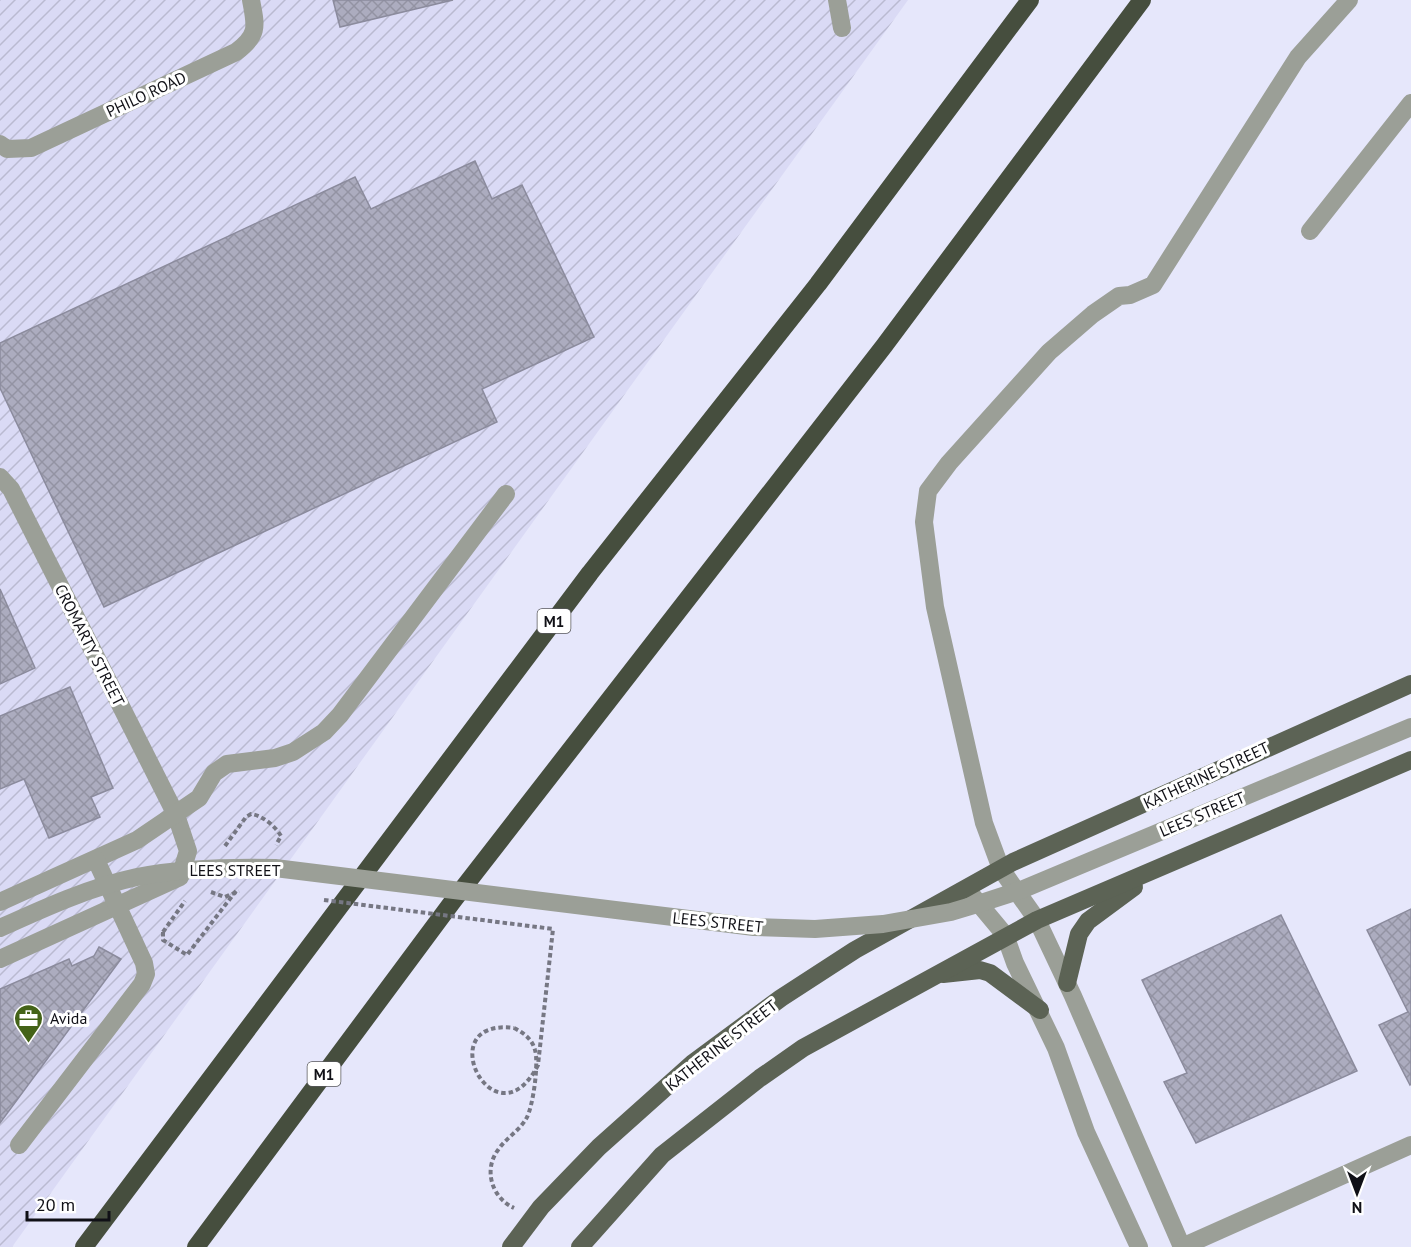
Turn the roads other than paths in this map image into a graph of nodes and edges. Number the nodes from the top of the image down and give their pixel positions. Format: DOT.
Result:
graph roads {
  1 [pos="251,0"];
  2 [pos="837,0"];
  3 [pos="1030,0"];
  4 [pos="1142,0"];
  5 [pos="1349,0"];
  6 [pos="842,28"];
  7 [pos="1411,103"];
  8 [pos="0,144"];
  9 [pos="1310,231"];
  10 [pos="0,477"];
  11 [pos="506,495"];
  12 [pos="1411,684"];
  13 [pos="1411,727"];
  14 [pos="1411,760"];
  15 [pos="176,815"];
  16 [pos="96,860"];
  17 [pos="1165,865"];
  18 [pos="1001,869"];
  19 [pos="967,890"];
  20 [pos="0,902"];
  21 [pos="118,907"];
  22 [pos="1037,920"];
  23 [pos="0,928"];
  24 [pos="1005,935"];
  25 [pos="0,959"];
  26 [pos="931,976"];
  27 [pos="1067,983"];
  28 [pos="1040,1010"];
  29 [pos="19,1145"];
  30 [pos="1411,1145"];
  31 [pos="84,1247"];
  32 [pos="196,1247"];
  33 [pos="511,1247"];
  34 [pos="580,1247"];
  35 [pos="1139,1247"];
  36 [pos="1182,1247"];
  1 -- 8 [label="street, PHILO ROAD"];
  2 -- 6 [label="street"];
  3 -- 31 [label="highway, M1"];
  4 -- 32 [label="highway, M1"];
  5 -- 18 [label="street"];
  7 -- 9 [label="street"];
  10 -- 15 [label="street, CROMARTY STREET"];
  11 -- 15 [label="street"];
  12 -- 18 [label="main road, KATHERINE STREET"];
  13 -- 23 [label="street, LEES STREET, bridge"];
  14 -- 17 [label="main road"];
  15 -- 16 [label="street"];
  15 -- 21 [label="street, CROMARTY STREET"];
  16 -- 20 [label="street"];
  16 -- 21 [label="street"];
  17 -- 22 [label="main road"];
  17 -- 27 [label="main road"];
  18 -- 19 [label="main road, KATHERINE STREET"];
  18 -- 22 [label="street"];
  19 -- 24 [label="street"];
  19 -- 33 [label="main road, KATHERINE STREET"];
  21 -- 25 [label="street, CROMARTY STREET"];
  21 -- 29 [label="street"];
  22 -- 24 [label="main road"];
  22 -- 27 [label="street"];
  24 -- 26 [label="main road"];
  24 -- 28 [label="street"];
  26 -- 28 [label="main road"];
  26 -- 34 [label="main road"];
  27 -- 36 [label="street"];
  28 -- 35 [label="street"];
  30 -- 36 [label="street"];
}
